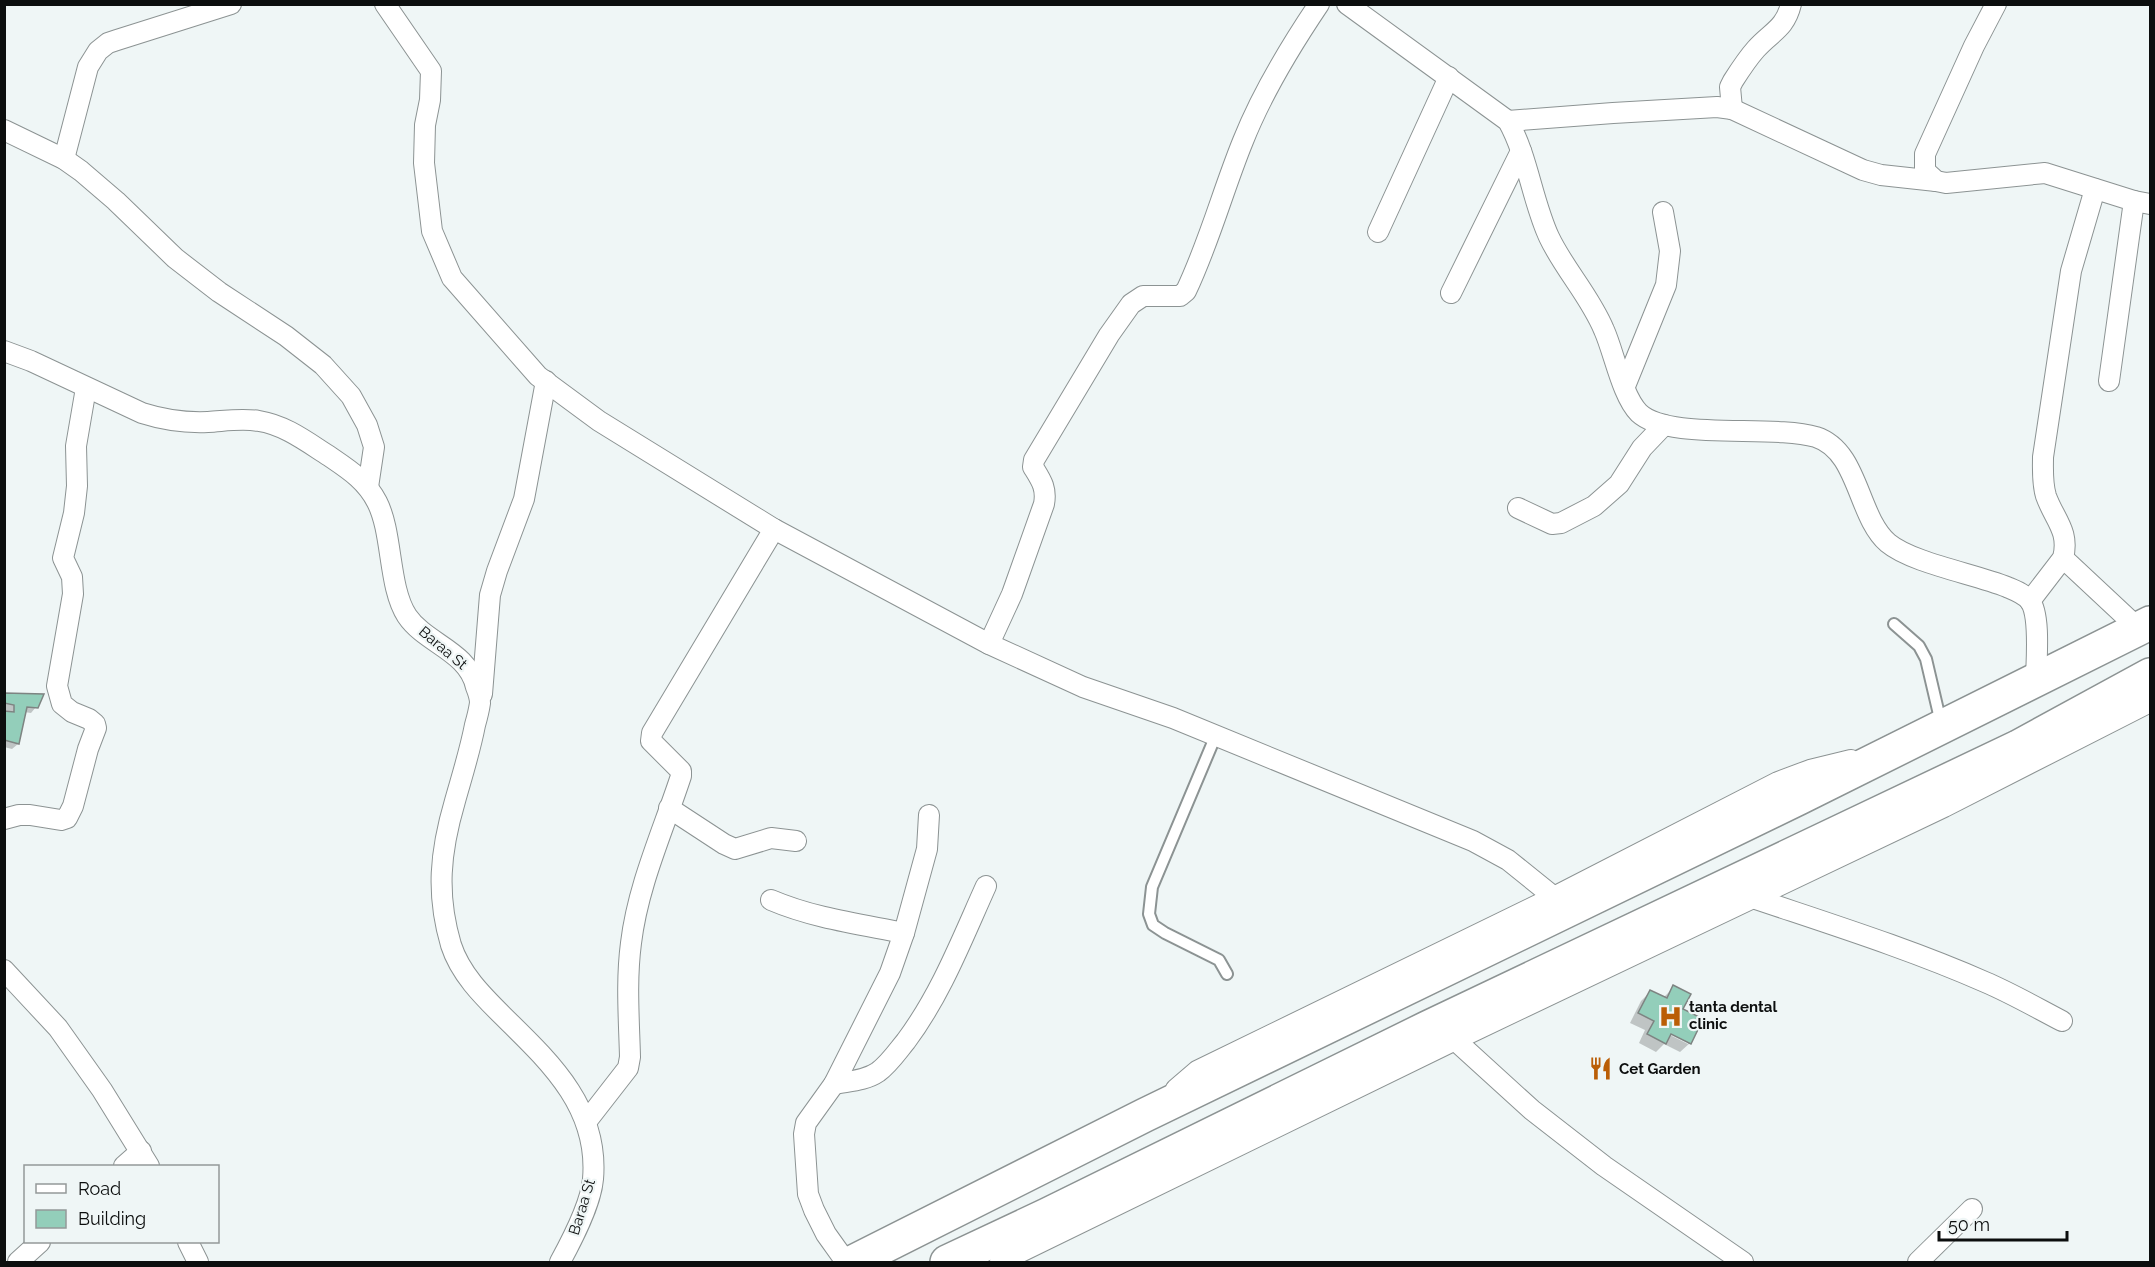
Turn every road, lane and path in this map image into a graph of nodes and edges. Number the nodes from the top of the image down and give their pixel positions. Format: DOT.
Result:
graph roads {
  1 [pos="231,4"];
  2 [pos="385,4"];
  3 [pos="1319,4"];
  4 [pos="1347,4"];
  5 [pos="1791,4"];
  6 [pos="1996,4"];
  7 [pos="1449,77"];
  8 [pos="1732,110"];
  9 [pos="1508,122"];
  10 [pos="4,130"];
  11 [pos="1521,151"];
  12 [pos="64,159"];
  13 [pos="1935,181"];
  14 [pos="2095,189"];
  15 [pos="2142,202"];
  16 [pos="1663,212"];
  17 [pos="1378,232"];
  18 [pos="1451,293"];
  19 [pos="4,351"];
  20 [pos="546,381"];
  21 [pos="2109,381"];
  22 [pos="1625,386"];
  23 [pos="86,388"];
  24 [pos="1664,425"];
  25 [pos="368,487"];
  26 [pos="1518,508"];
  27 [pos="774,529"];
  28 [pos="2063,558"];
  29 [pos="2030,601"];
  30 [pos="1894,624"];
  31 [pos="2145,626"];
  32 [pos="989,644"];
  33 [pos="2151,675"];
  34 [pos="2036,681"];
  35 [pos="480,702"];
  36 [pos="2151,702"];
  37 [pos="1941,727"];
  38 [pos="1216,735"];
  39 [pos="1886,753"];
  40 [pos="669,808"];
  41 [pos="929,815"];
  42 [pos="4,819"];
  43 [pos="796,841"];
  44 [pos="986,886"];
  45 [pos="1554,897"];
  46 [pos="1753,898"];
  47 [pos="771,900"];
  48 [pos="904,933"];
  49 [pos="4,970"];
  50 [pos="1227,974"];
  51 [pos="2062,1021"];
  52 [pos="1455,1040"];
  53 [pos="834,1084"];
  54 [pos="1145,1115"];
  55 [pos="586,1122"];
  56 [pos="1163,1158"];
  57 [pos="145,1159"];
  58 [pos="129,1165"];
  59 [pos="1031,1173"];
  60 [pos="1972,1209"];
  61 [pos="1047,1215"];
  62 [pos="39,1243"];
  63 [pos="188,1243"];
  64 [pos="18,1263"];
  65 [pos="198,1263"];
  66 [pos="560,1263"];
  67 [pos="846,1263"];
  68 [pos="854,1263"];
  69 [pos="947,1263"];
  70 [pos="1000,1263"];
  71 [pos="1743,1263"];
  72 [pos="1918,1263"];
  1 -- 12 [label="street"];
  2 -- 20 [label="street"];
  3 -- 32 [label="street"];
  4 -- 7 [label="street"];
  5 -- 8 [label="street"];
  6 -- 13 [label="street"];
  7 -- 9 [label="street"];
  7 -- 17 [label="street"];
  8 -- 9 [label="street"];
  8 -- 13 [label="street"];
  9 -- 11 [label="street"];
  10 -- 12 [label="street"];
  11 -- 18 [label="street"];
  11 -- 22 [label="street"];
  12 -- 25 [label="street"];
  13 -- 14 [label="street"];
  14 -- 15 [label="street"];
  14 -- 28 [label="street"];
  15 -- 21 [label="street"];
  16 -- 22 [label="street"];
  19 -- 23 [label="street, Baraa St"];
  20 -- 27 [label="street"];
  20 -- 35 [label="street"];
  22 -- 24 [label="street"];
  23 -- 25 [label="street, Baraa St"];
  23 -- 42 [label="street"];
  24 -- 26 [label="street"];
  24 -- 29 [label="street"];
  25 -- 35 [label="street, Baraa St"];
  27 -- 32 [label="street"];
  27 -- 40 [label="street"];
  28 -- 29 [label="street"];
  28 -- 31 [label="street"];
  29 -- 34 [label="street"];
  30 -- 37 [label="lane"];
  31 -- 34 [label="highway"];
  32 -- 38 [label="street"];
  33 -- 56 [label="highway"];
  34 -- 37 [label="highway"];
  35 -- 55 [label="street, Baraa St"];
  36 -- 46 [label="street"];
  37 -- 39 [label="highway"];
  38 -- 45 [label="street"];
  38 -- 50 [label="lane"];
  39 -- 45 [label="street"];
  39 -- 54 [label="highway"];
  40 -- 43 [label="street"];
  40 -- 55 [label="street"];
  41 -- 48 [label="street"];
  44 -- 53 [label="street"];
  45 -- 54 [label="street"];
  46 -- 51 [label="street"];
  46 -- 52 [label="street"];
  47 -- 48 [label="street"];
  48 -- 53 [label="street"];
  49 -- 57 [label="street"];
  52 -- 70 [label="street"];
  52 -- 71 [label="street"];
  53 -- 67 [label="street"];
  54 -- 56 [label="highway"];
  54 -- 59 [label="highway"];
  55 -- 66 [label="street, Baraa St"];
  56 -- 61 [label="highway"];
  57 -- 58 [label="street"];
  59 -- 61 [label="highway"];
  59 -- 68 [label="highway"];
  60 -- 72 [label="street"];
  61 -- 69 [label="highway"];
  62 -- 64 [label="street"];
  63 -- 65 [label="street"];
}
